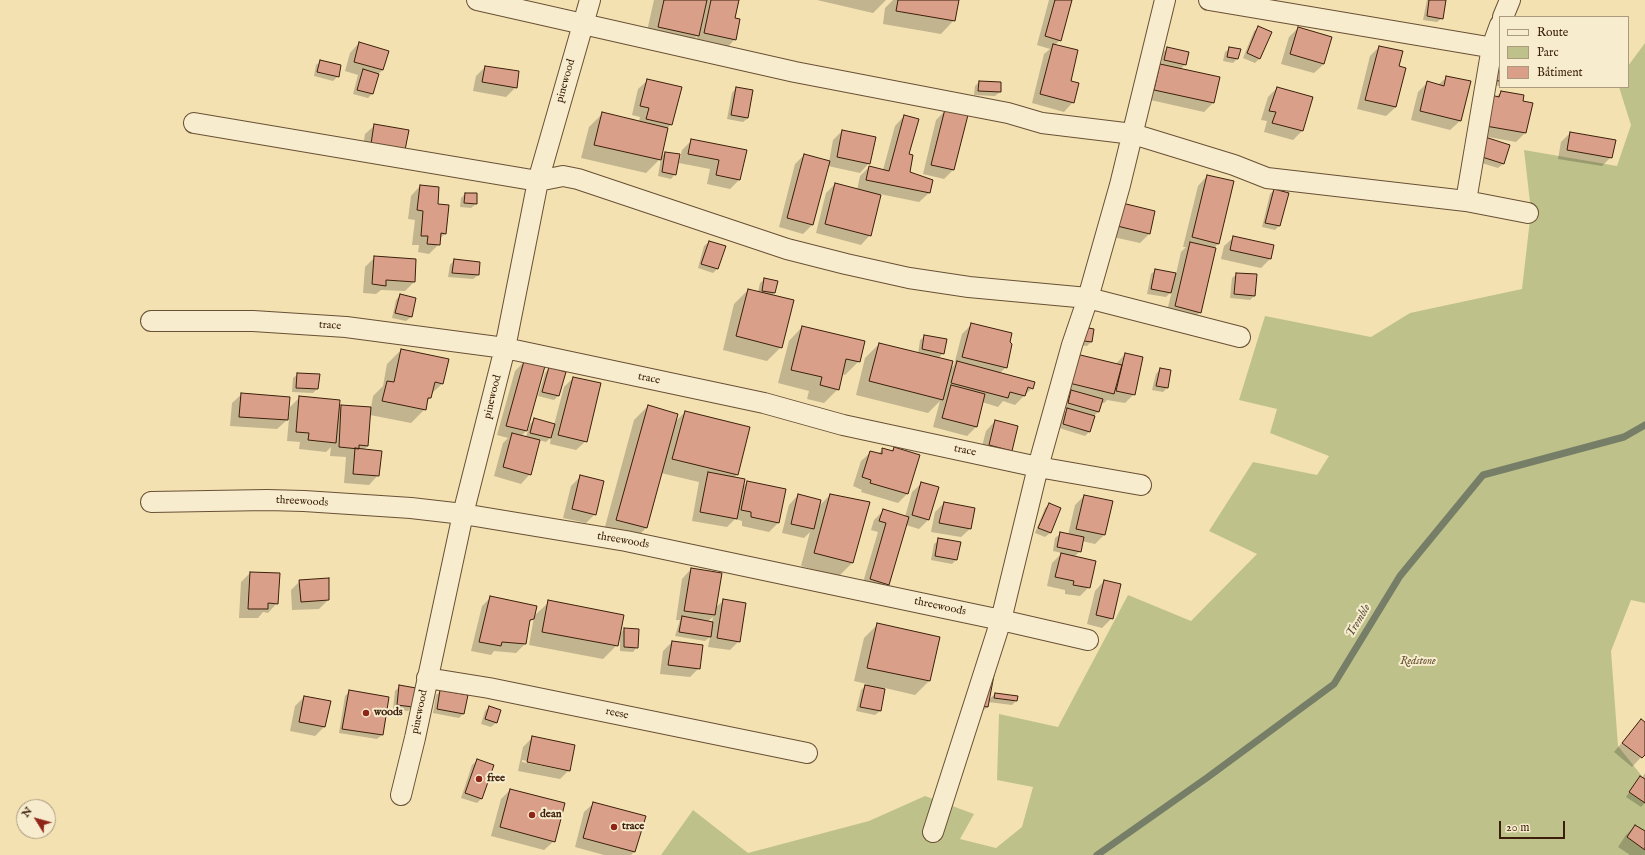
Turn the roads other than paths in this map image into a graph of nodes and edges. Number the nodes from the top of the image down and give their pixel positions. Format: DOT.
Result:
graph roads {
  1 [pos="477,0"];
  2 [pos="590,0"];
  3 [pos="1165,0"];
  4 [pos="1209,0"];
  5 [pos="1510,0"];
  6 [pos="1503,16"];
  7 [pos="583,23"];
  8 [pos="1499,31"];
  9 [pos="1496,48"];
  10 [pos="194,123"];
  11 [pos="1133,134"];
  12 [pos="538,181"];
  13 [pos="1466,202"];
  14 [pos="1528,213"];
  15 [pos="1088,298"];
  16 [pos="151,321"];
  17 [pos="1240,336"];
  18 [pos="505,348"];
  19 [pos="1038,467"];
  20 [pos="1141,485"];
  21 [pos="151,502"];
  22 [pos="464,514"];
  23 [pos="1001,620"];
  24 [pos="1088,640"];
  25 [pos="427,678"];
  26 [pos="807,753"];
  27 [pos="401,795"];
  28 [pos="933,832"];
  1 -- 7 [label="street"];
  2 -- 7 [label="street, pinewood"];
  3 -- 11 [label="street"];
  4 -- 9 [label="street"];
  5 -- 6 [label="street"];
  7 -- 11 [label="street"];
  7 -- 12 [label="street, pinewood"];
  8 -- 9 [label="street"];
  9 -- 13 [label="street"];
  10 -- 12 [label="street"];
  11 -- 13 [label="street"];
  11 -- 15 [label="street"];
  12 -- 15 [label="street"];
  12 -- 18 [label="street, pinewood"];
  13 -- 14 [label="street"];
  15 -- 17 [label="street"];
  15 -- 19 [label="street"];
  16 -- 18 [label="street, trace"];
  18 -- 19 [label="street, trace"];
  18 -- 22 [label="street, pinewood"];
  19 -- 20 [label="street, trace"];
  19 -- 23 [label="street"];
  21 -- 22 [label="street, threewoods"];
  22 -- 23 [label="street, threewoods"];
  22 -- 25 [label="street, pinewood"];
  23 -- 24 [label="street, threewoods"];
  23 -- 28 [label="street"];
  25 -- 26 [label="street, reese"];
  25 -- 27 [label="street, pinewood"];
}
